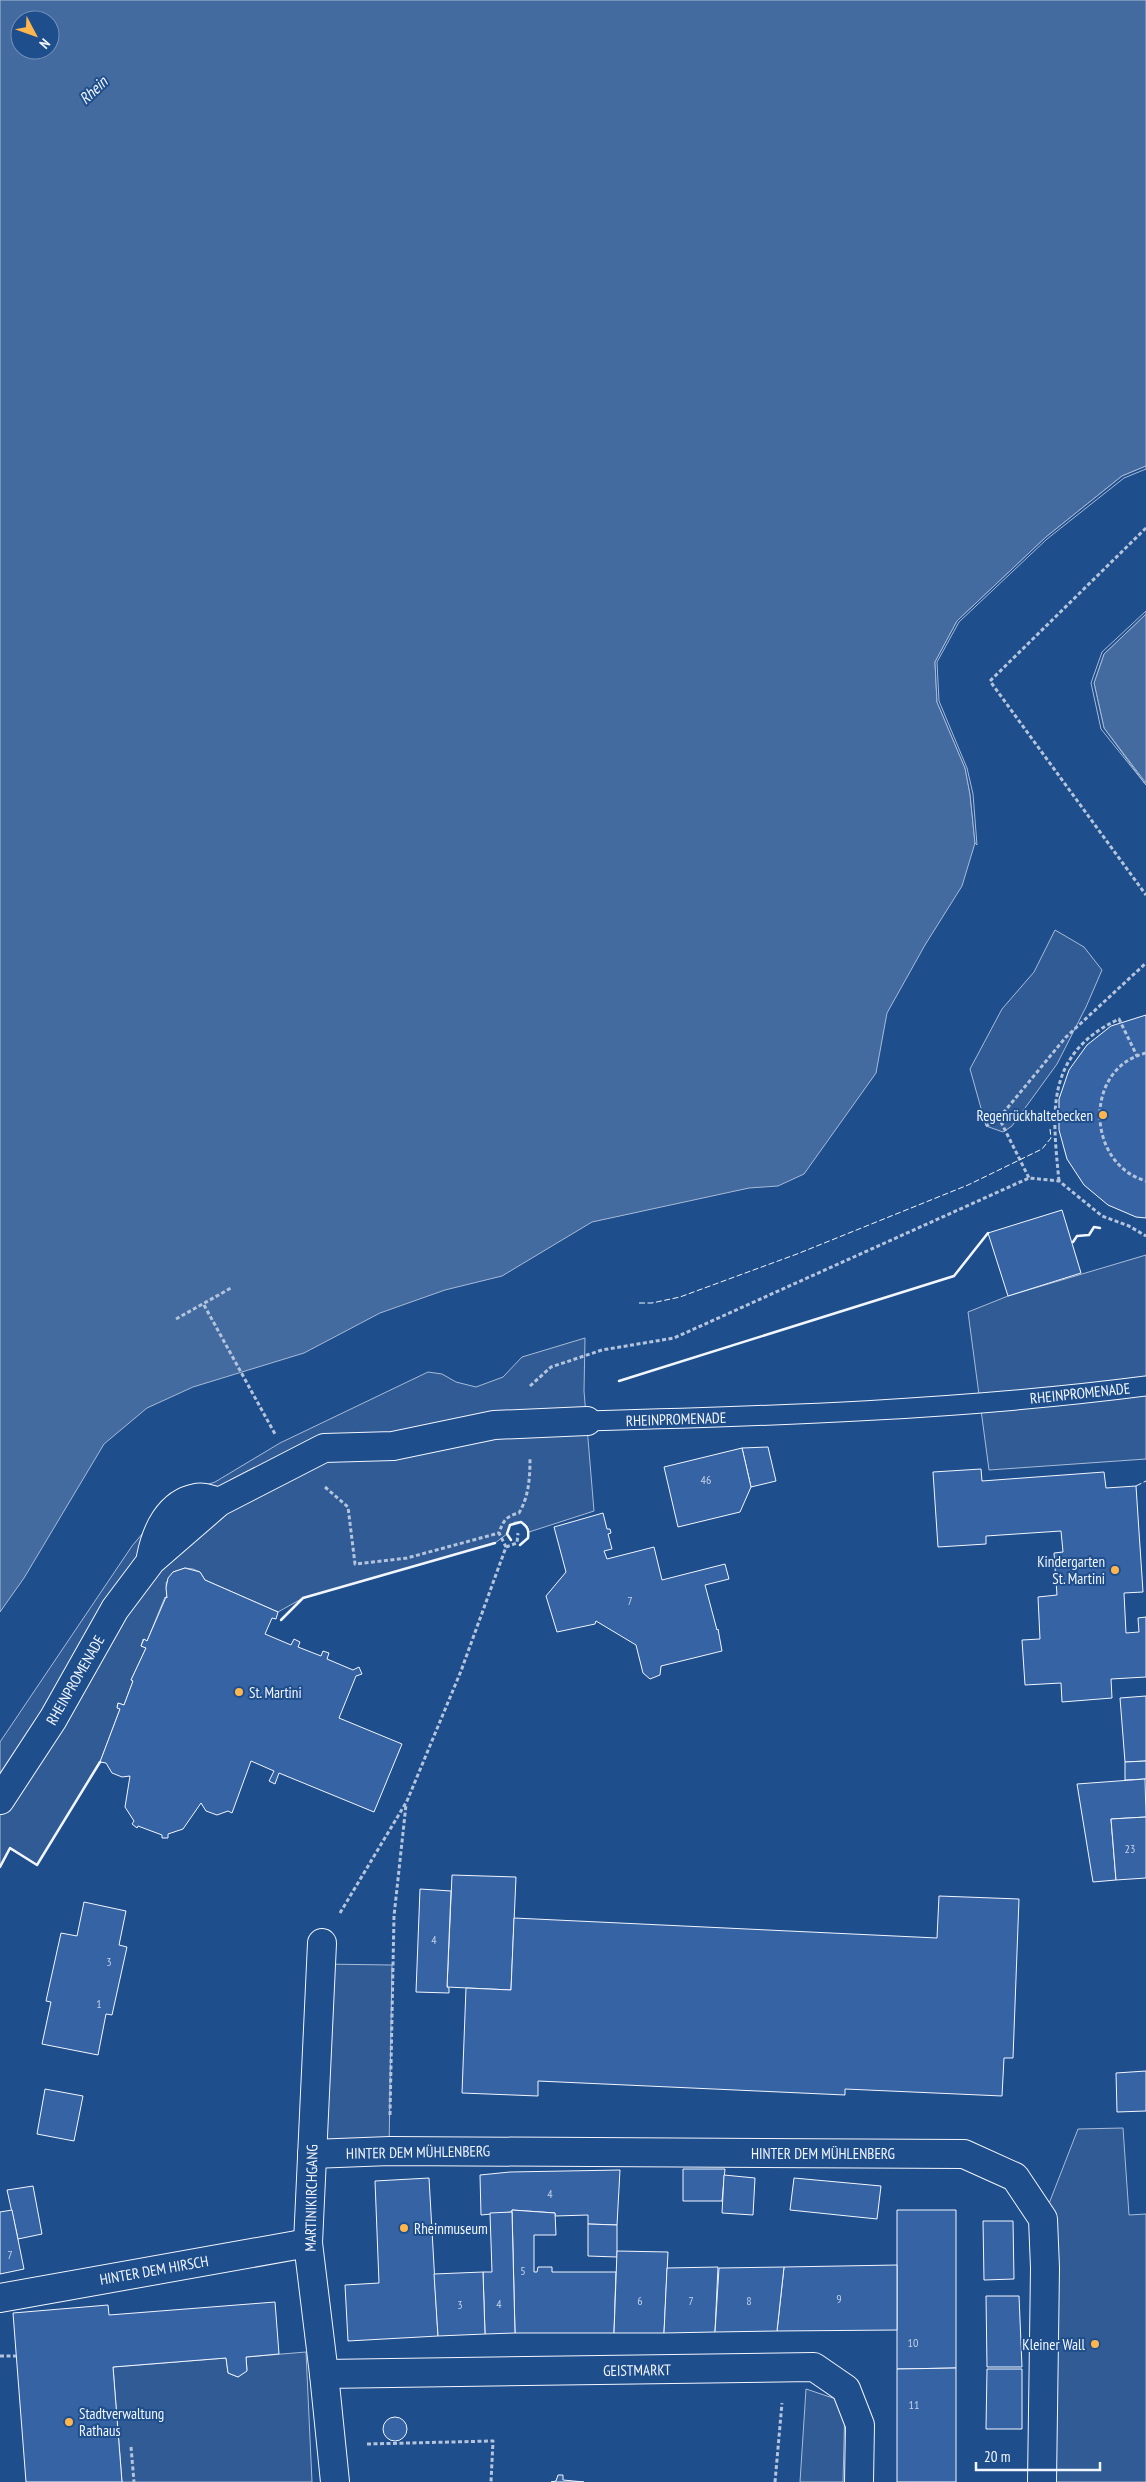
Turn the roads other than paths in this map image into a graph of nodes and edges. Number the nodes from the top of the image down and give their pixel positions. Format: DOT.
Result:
graph roads {
  1 [pos="1146,1386"];
  2 [pos="587,1421"];
  3 [pos="0,1800"];
  4 [pos="322,1943"];
  5 [pos="312,2154"];
  6 [pos="308,2243"];
  7 [pos="0,2298"];
  8 [pos="324,2374"];
  9 [pos="335,2482"];
  10 [pos="858,2482"];
  11 [pos="1042,2482"];
  1 -- 2 [label="lane, RHEINPROMENADE"];
  2 -- 3 [label="street, RHEINPROMENADE"];
  4 -- 5 [label="street, MARTINIKIRCHGANG"];
  5 -- 6 [label="street, MARTINIKIRCHGANG"];
  5 -- 11 [label="street, HINTER DEM MÜHLENBERG"];
  6 -- 7 [label="street, HINTER DEM HIRSCH"];
  6 -- 8 [label="street, MARTINIKIRCHGANG"];
  8 -- 9 [label="street, MARTINIKIRCHGANG"];
  8 -- 10 [label="street, GEISTMARKT"];
}
